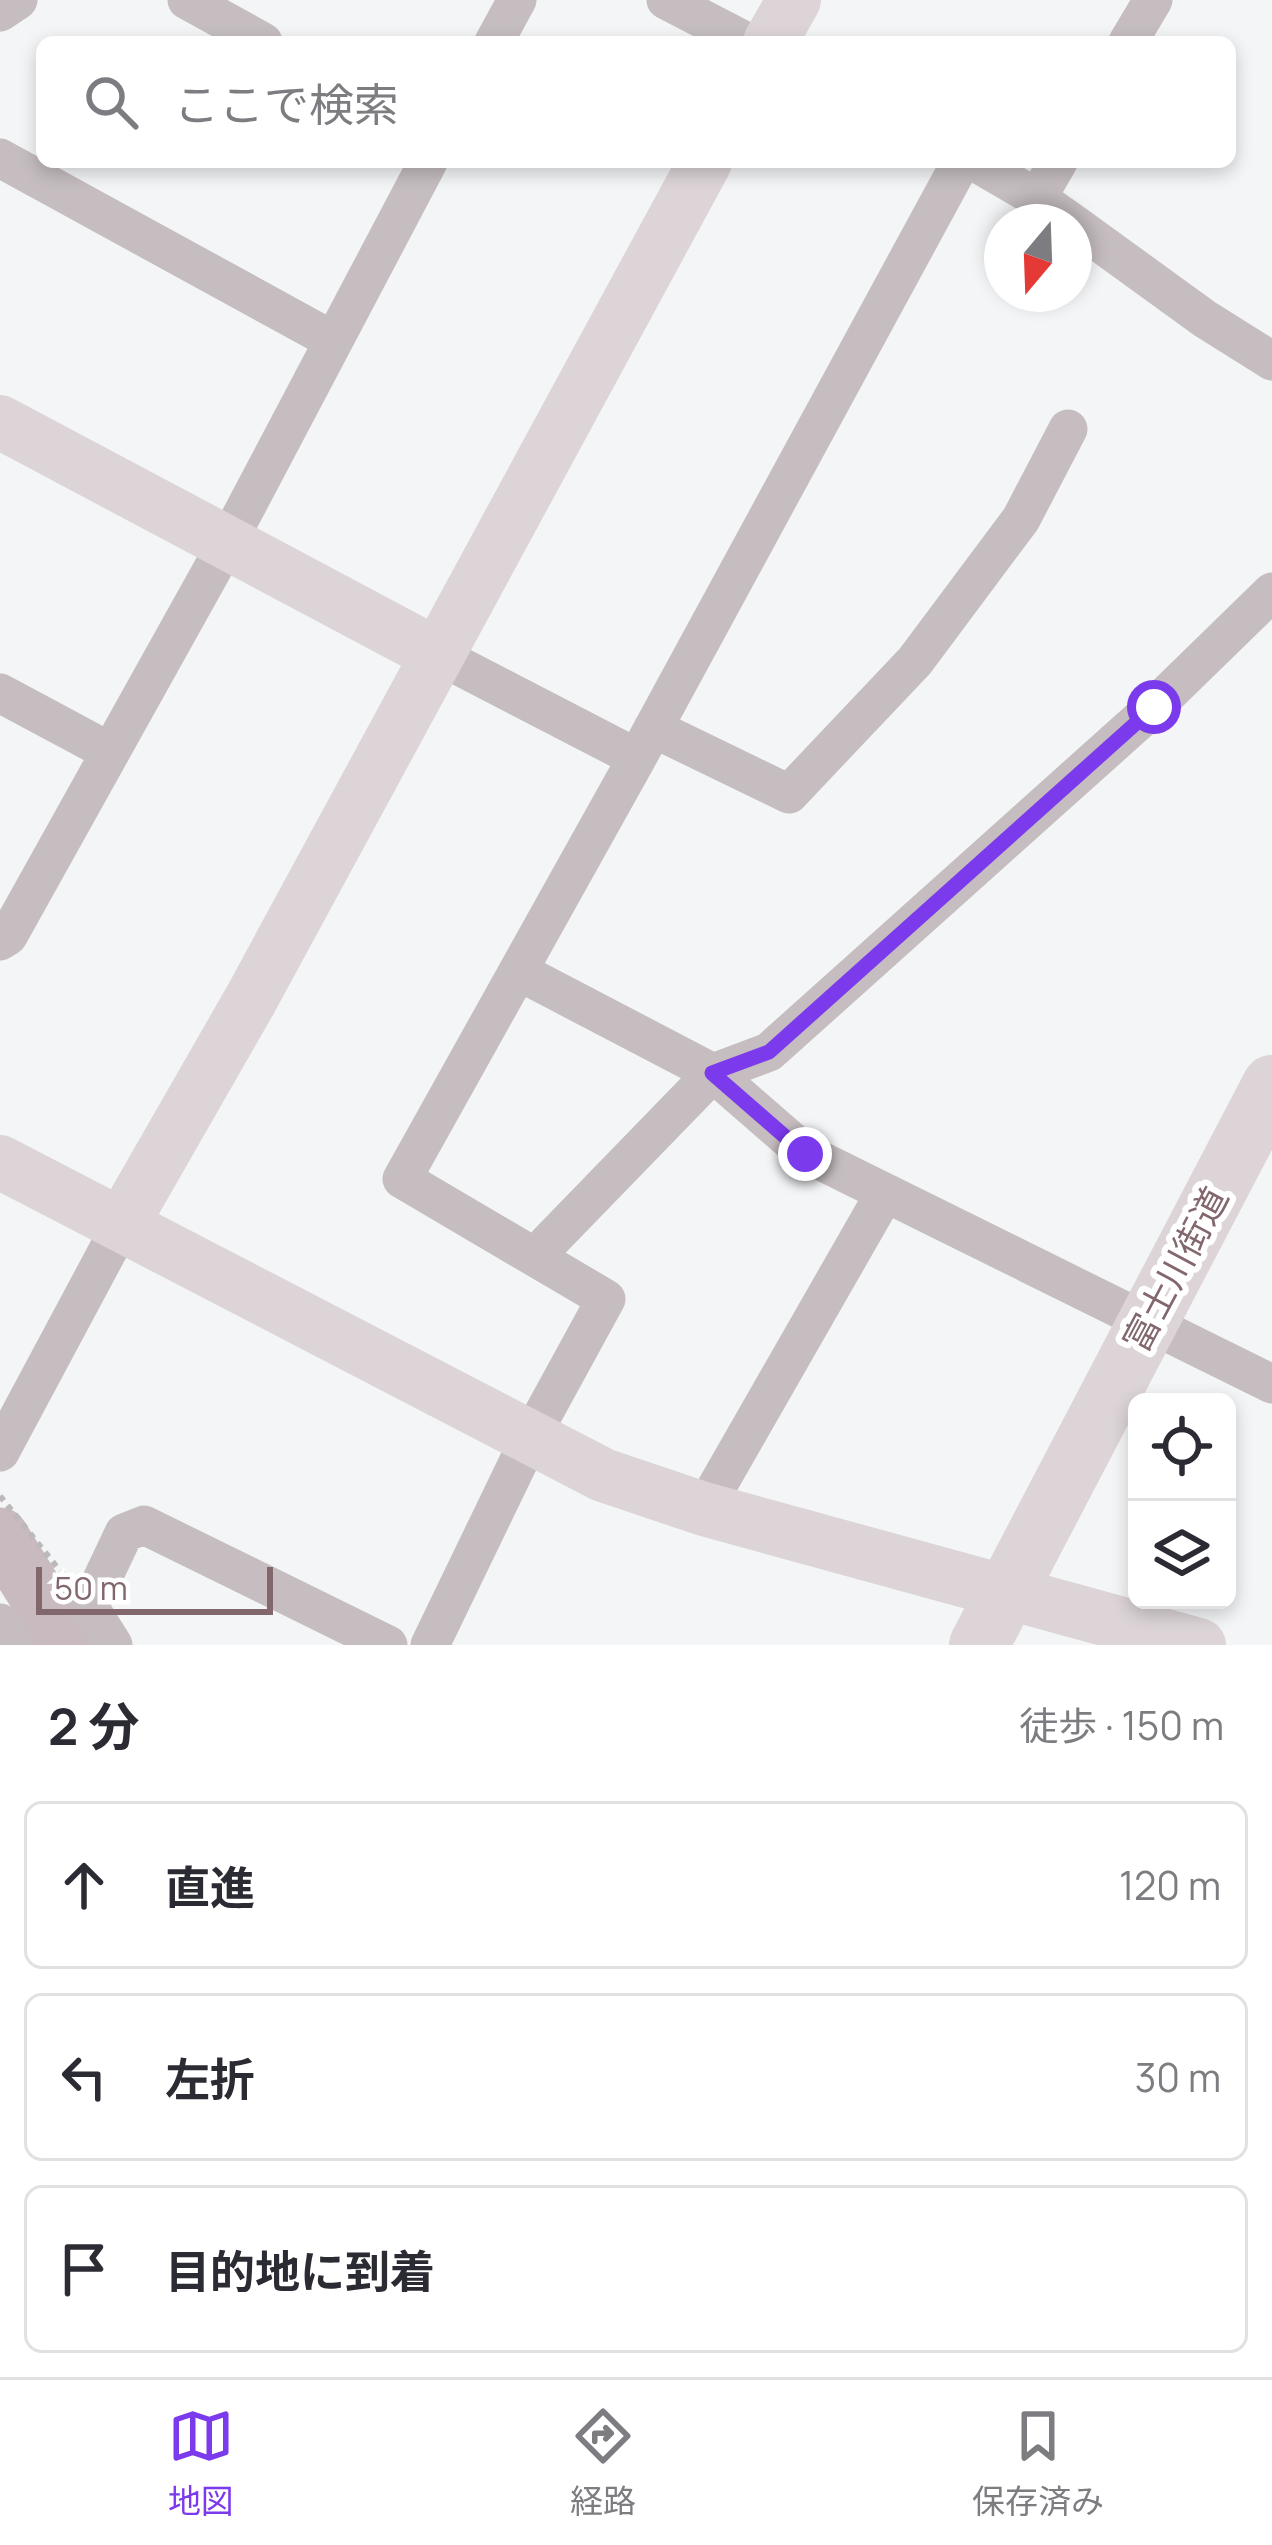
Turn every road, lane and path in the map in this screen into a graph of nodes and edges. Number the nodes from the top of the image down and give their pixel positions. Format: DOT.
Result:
graph roads {
  1 [pos="19,0"];
  2 [pos="188,0"];
  3 [pos="517,0"];
  4 [pos="667,0"];
  5 [pos="794,0"];
  6 [pos="1153,0"];
  7 [pos="0,12"];
  8 [pos="252,36"];
  9 [pos="497,36"];
  10 [pos="736,36"];
  11 [pos="773,36"];
  12 [pos="1132,36"];
  13 [pos="0,158"];
  14 [pos="425,168"];
  15 [pos="702,168"];
  16 [pos="958,168"];
  17 [pos="985,168"];
  18 [pos="1054,168"];
  19 [pos="1037,198"];
  20 [pos="1045,204"];
  21 [pos="1092,237"];
  22 [pos="332,340"];
  23 [pos="1272,361"];
  24 [pos="0,422"];
  25 [pos="1068,430"];
  26 [pos="227,542"];
  27 [pos="1272,592"];
  28 [pos="436,654"];
  29 [pos="0,693"];
  30 [pos="645,743"];
  31 [pos="110,752"];
  32 [pos="3,943"];
  33 [pos="518,971"];
  34 [pos="712,1073"];
  35 [pos="1272,1085"];
  36 [pos="0,1162"];
  37 [pos="885,1193"];
  38 [pos="122,1224"];
  39 [pos="537,1258"];
  40 [pos="1147,1323"];
  41 [pos="1272,1384"];
  42 [pos="530,1438"];
  43 [pos="6,1440"];
  44 [pos="0,1496"];
  45 [pos="704,1509"];
  46 [pos="1006,1590"];
  47 [pos="89,1607"];
  48 [pos="0,1623"];
  49 [pos="15,1645"];
  50 [pos="113,1645"];
  51 [pos="388,1645"];
  52 [pos="430,1645"];
  53 [pos="979,1645"];
  54 [pos="1199,1645"];
  1 -- 7 [label="street"];
  2 -- 8 [label="street"];
  3 -- 9 [label="street"];
  4 -- 10 [label="street"];
  5 -- 11 [label="street"];
  6 -- 12 [label="street"];
  13 -- 22 [label="street"];
  14 -- 22 [label="street"];
  15 -- 28 [label="street"];
  16 -- 30 [label="street"];
  17 -- 19 [label="street"];
  18 -- 19 [label="street"];
  19 -- 20 [label="street"];
  21 -- 23 [label="street"];
  22 -- 26 [label="street"];
  24 -- 26 [label="street"];
  25 -- 30 [label="street"];
  26 -- 28 [label="street"];
  26 -- 31 [label="street"];
  27 -- 34 [label="street"];
  28 -- 30 [label="street"];
  28 -- 38 [label="street"];
  29 -- 31 [label="street"];
  30 -- 33 [label="street"];
  31 -- 32 [label="street"];
  33 -- 34 [label="street"];
  33 -- 39 [label="street"];
  34 -- 37 [label="street"];
  34 -- 39 [label="street"];
  35 -- 40 [label="main road, 富士川街道"];
  36 -- 38 [label="street"];
  37 -- 40 [label="street"];
  37 -- 45 [label="street"];
  38 -- 42 [label="street"];
  38 -- 43 [label="street"];
  39 -- 42 [label="street"];
  40 -- 41 [label="street"];
  40 -- 46 [label="main road, 富士川街道"];
  42 -- 45 [label="street"];
  42 -- 52 [label="street"];
  44 -- 47 [label="path"];
  45 -- 46 [label="street"];
  46 -- 53 [label="main road, 富士川街道"];
  46 -- 54 [label="street"];
  47 -- 50 [label="street"];
  47 -- 51 [label="street"];
  48 -- 49 [label="street"];
}
